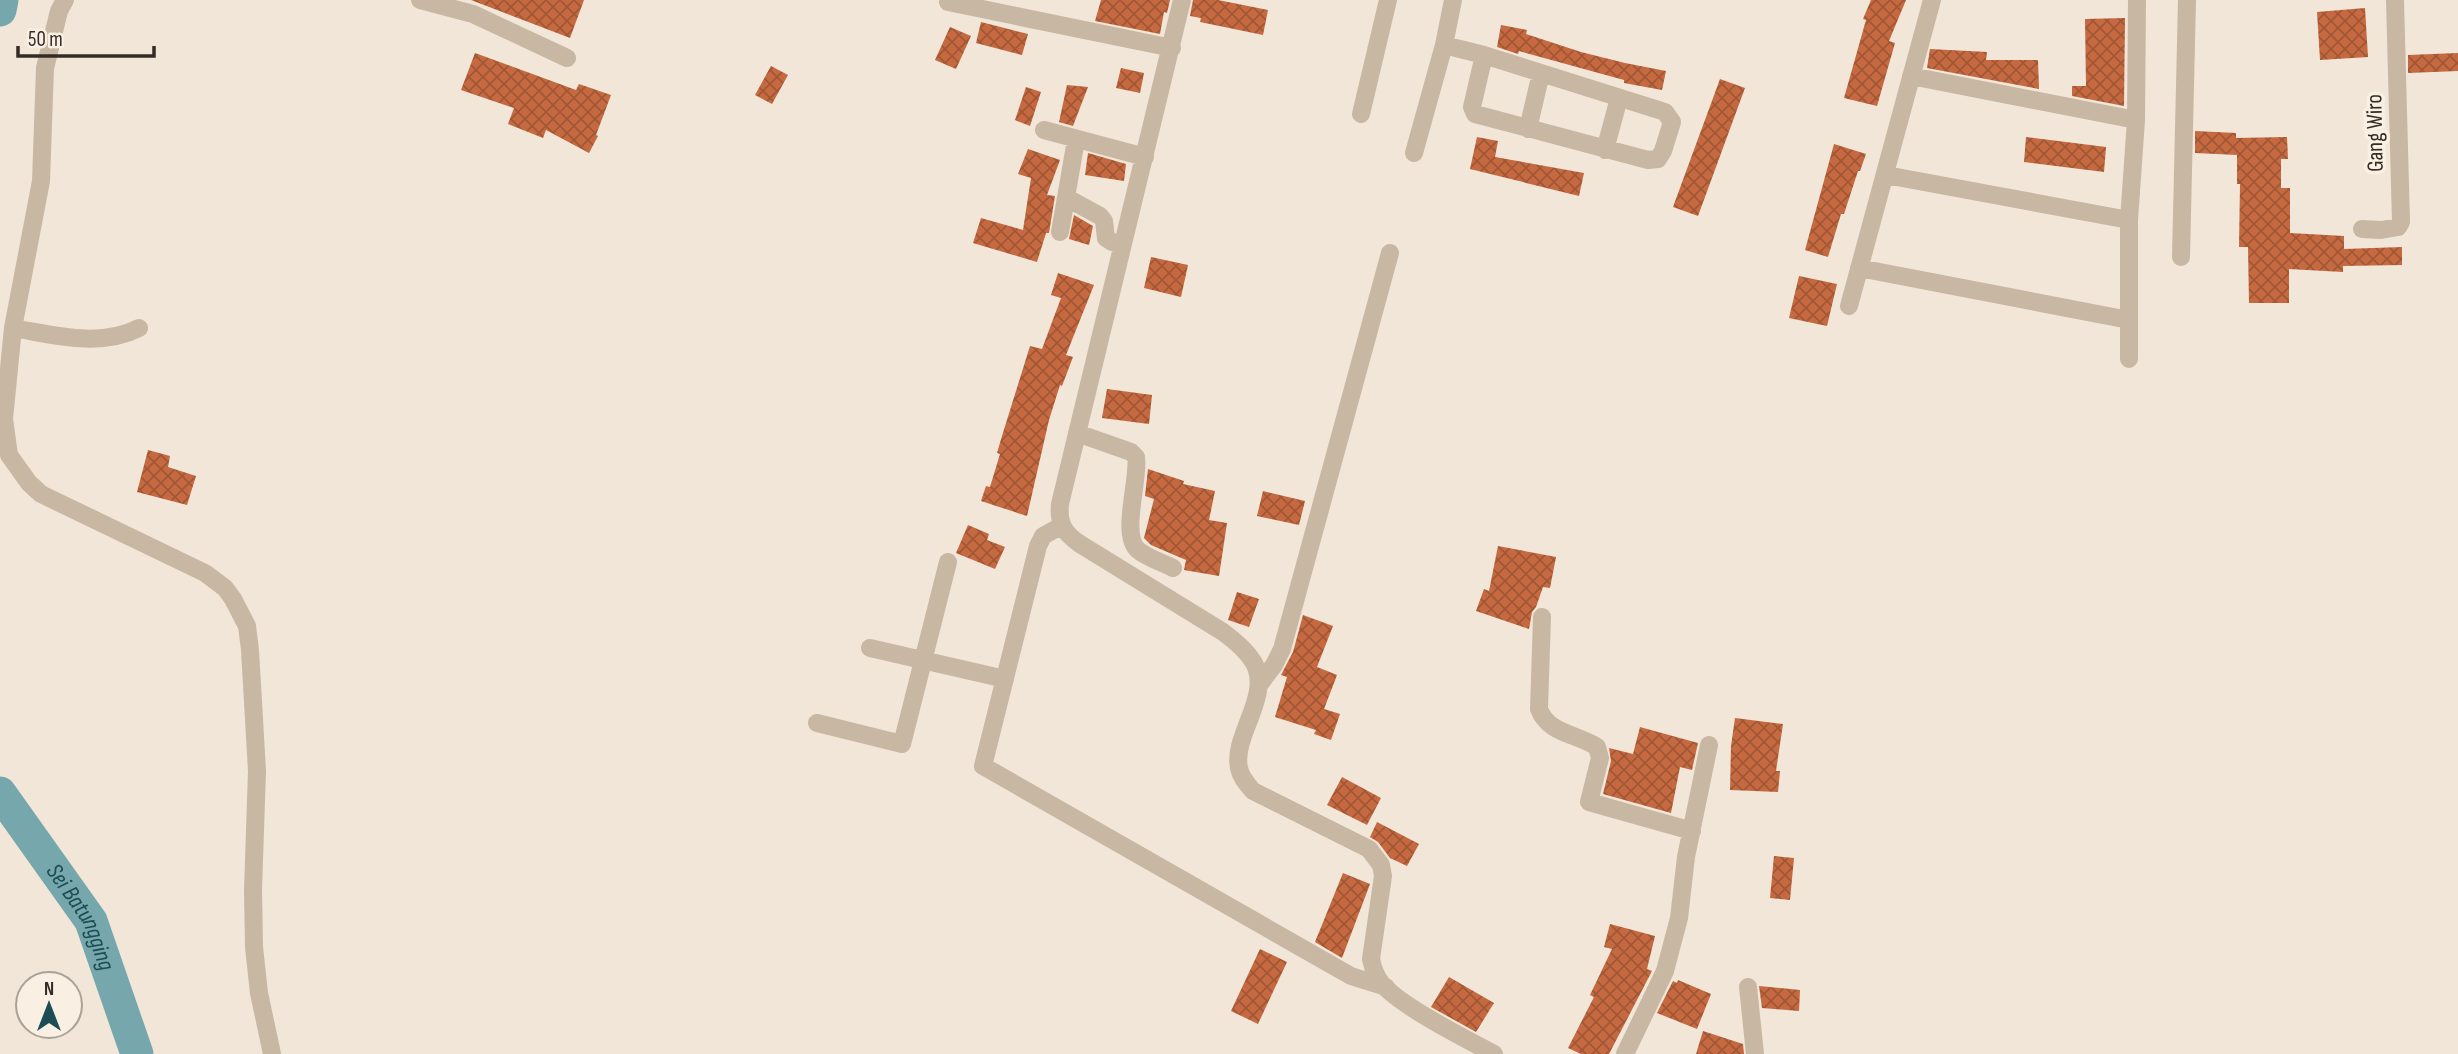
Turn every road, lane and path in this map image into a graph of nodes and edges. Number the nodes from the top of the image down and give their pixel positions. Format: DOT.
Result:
graph roads {
  1 [pos="65,0"];
  2 [pos="420,0"];
  3 [pos="1182,0"];
  4 [pos="1388,0"];
  5 [pos="1453,0"];
  6 [pos="1932,0"];
  7 [pos="2137,0"];
  8 [pos="2187,0"];
  9 [pos="2395,0"];
  10 [pos="948,2"];
  11 [pos="476,7"];
  12 [pos="1444,45"];
  13 [pos="1172,48"];
  14 [pos="1484,55"];
  15 [pos="567,58"];
  16 [pos="1541,73"];
  17 [pos="1911,76"];
  18 [pos="1619,98"];
  19 [pos="1361,114"];
  20 [pos="2136,121"];
  21 [pos="1528,129"];
  22 [pos="1044,130"];
  23 [pos="1076,140"];
  24 [pos="1605,150"];
  25 [pos="1414,153"];
  26 [pos="1145,157"];
  27 [pos="1886,174"];
  28 [pos="1067,198"];
  29 [pos="2129,220"];
  30 [pos="2362,229"];
  31 [pos="1060,232"];
  32 [pos="1123,244"];
  33 [pos="1390,253"];
  34 [pos="2181,257"];
  35 [pos="1859,268"];
  36 [pos="1849,306"];
  37 [pos="2129,320"];
  38 [pos="13,328"];
  39 [pos="139,328"];
  40 [pos="2129,359"];
  41 [pos="1077,433"];
  42 [pos="1061,526"];
  43 [pos="947,562"];
  44 [pos="1172,568"];
  45 [pos="1542,617"];
  46 [pos="870,648"];
  47 [pos="923,660"];
  48 [pos="1005,679"];
  49 [pos="1259,685"];
  50 [pos="817,723"];
  51 [pos="1709,745"];
  52 [pos="1692,831"];
  53 [pos="1748,987"];
  54 [pos="1386,988"];
  55 [pos="1491,1053"];
  56 [pos="272,1054"];
  57 [pos="1625,1054"];
  58 [pos="1755,1054"];
  1 -- 38 [label="street"];
  2 -- 11 [label="street"];
  3 -- 13 [label="street"];
  4 -- 19 [label="street"];
  5 -- 12 [label="street"];
  6 -- 17 [label="street"];
  7 -- 20 [label="street"];
  8 -- 34 [label="street"];
  9 -- 30 [label="street, Gang Wiro"];
  10 -- 13 [label="street"];
  11 -- 15 [label="street"];
  12 -- 14 [label="street"];
  12 -- 25 [label="street"];
  13 -- 26 [label="street"];
  14 -- 16 [label="street"];
  14 -- 21 [label="street"];
  16 -- 18 [label="street"];
  16 -- 21 [label="street"];
  17 -- 20 [label="street"];
  17 -- 27 [label="street"];
  18 -- 24 [label="street"];
  18 -- 24 [label="street"];
  20 -- 29 [label="street"];
  21 -- 24 [label="street"];
  22 -- 23 [label="street"];
  23 -- 26 [label="street"];
  23 -- 28 [label="street"];
  26 -- 32 [label="street"];
  27 -- 29 [label="street"];
  27 -- 35 [label="street"];
  28 -- 31 [label="street"];
  28 -- 32 [label="street"];
  29 -- 37 [label="street"];
  32 -- 41 [label="street"];
  33 -- 49 [label="street"];
  35 -- 36 [label="street"];
  35 -- 37 [label="street"];
  37 -- 40 [label="street"];
  38 -- 39 [label="street"];
  38 -- 56 [label="street"];
  41 -- 42 [label="street"];
  41 -- 44 [label="street"];
  42 -- 48 [label="street"];
  42 -- 49 [label="street"];
  43 -- 47 [label="street"];
  45 -- 52 [label="street"];
  46 -- 47 [label="street"];
  47 -- 48 [label="street"];
  47 -- 50 [label="street"];
  48 -- 54 [label="street"];
  49 -- 54 [label="street"];
  51 -- 52 [label="street"];
  52 -- 57 [label="street"];
  53 -- 58 [label="street"];
  54 -- 55 [label="street"];
}
